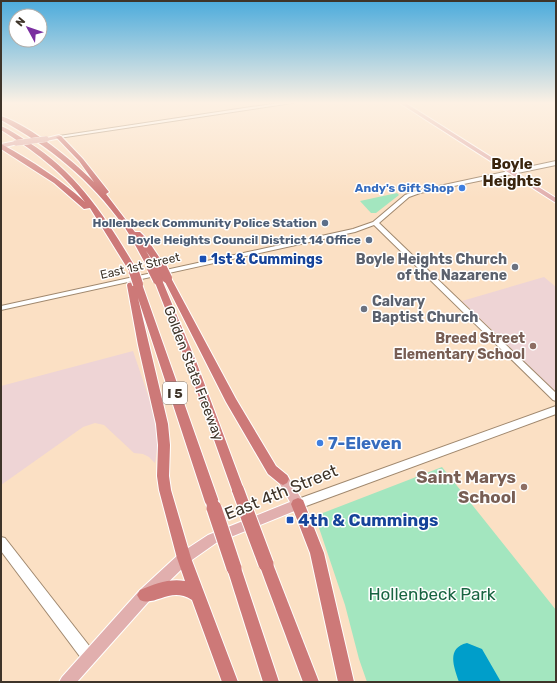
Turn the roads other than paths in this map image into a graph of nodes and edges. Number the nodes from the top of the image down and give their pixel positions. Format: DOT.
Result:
graph roads {
  1 [pos="10,134"];
  2 [pos="28,134"];
  3 [pos="80,134"];
  4 [pos="450,134"];
  5 [pos="59,137"];
  6 [pos="1,146"];
  7 [pos="556,163"];
  8 [pos="510,172"];
  9 [pos="107,199"];
  10 [pos="556,202"];
  11 [pos="375,223"];
  12 [pos="110,230"];
  13 [pos="163,279"];
  14 [pos="135,284"];
  15 [pos="1,308"];
  16 [pos="556,398"];
  17 [pos="556,410"];
  18 [pos="283,479"];
  19 [pos="298,504"];
  20 [pos="1,542"];
  21 [pos="184,558"];
  22 [pos="145,595"];
  23 [pos="199,596"];
  24 [pos="89,657"];
  25 [pos="67,682"];
  26 [pos="230,682"];
  27 [pos="271,682"];
  28 [pos="311,682"];
  29 [pos="346,682"];
  1 -- 12 [label="highway"];
  2 -- 9 [label="highway, Golden State Freeway / I 5"];
  3 -- 5 [label="street"];
  4 -- 8 [label="main road"];
  5 -- 6 [label="main road, bridge"];
  5 -- 9 [label="highway"];
  6 -- 12 [label="highway"];
  7 -- 8 [label="street, East 1st Street"];
  8 -- 10 [label="main road"];
  8 -- 11 [label="street, East 1st Street"];
  9 -- 13 [label="highway, Golden State Freeway / I 5, bridge"];
  11 -- 15 [label="street, East 1st Street"];
  11 -- 16 [label="street"];
  12 -- 14 [label="highway"];
  13 -- 18 [label="highway"];
  13 -- 28 [label="highway, Golden State Freeway / I 5, bridge"];
  14 -- 21 [label="highway"];
  14 -- 27 [label="highway, Golden State Freeway / I 5, bridge"];
  17 -- 19 [label="street, East 4th Street"];
  18 -- 19 [label="main road"];
  19 -- 21 [label="main road, East 4th Street"];
  19 -- 29 [label="highway"];
  20 -- 24 [label="street"];
  21 -- 22 [label="main road, East 4th Street"];
  21 -- 23 [label="highway"];
  22 -- 23 [label="highway"];
  22 -- 24 [label="main road, East 4th Street"];
  23 -- 26 [label="highway"];
  24 -- 25 [label="main road, East 4th Street"];
}
